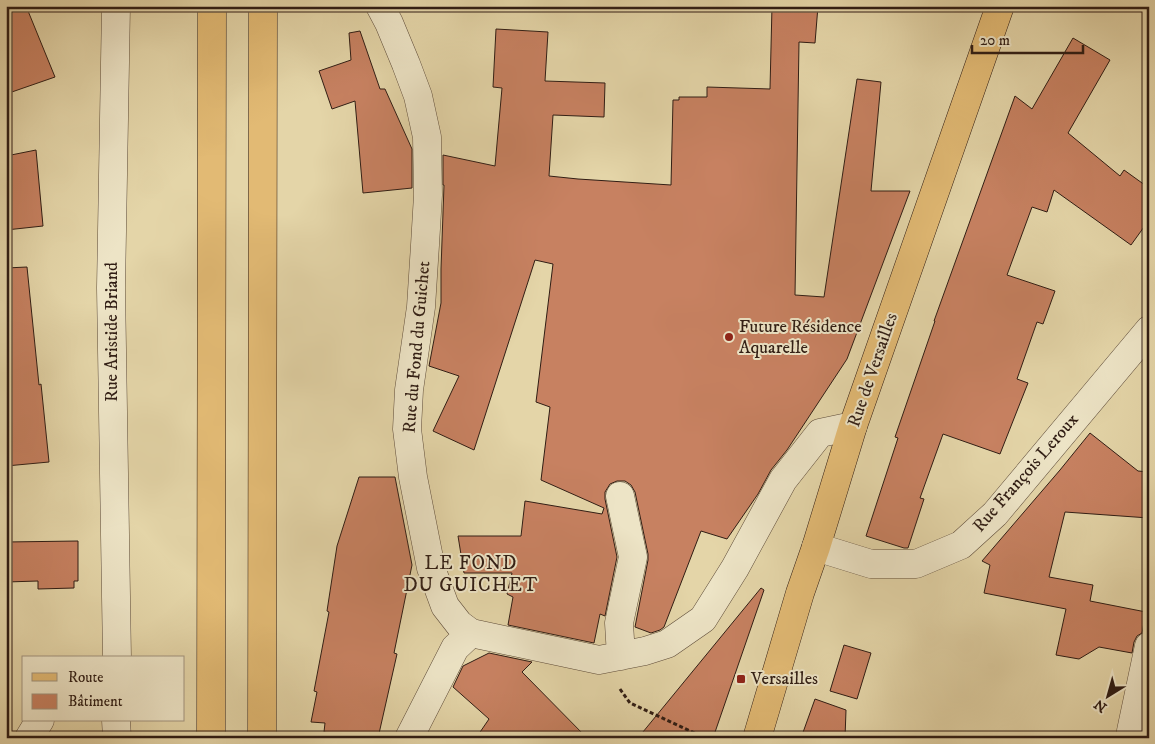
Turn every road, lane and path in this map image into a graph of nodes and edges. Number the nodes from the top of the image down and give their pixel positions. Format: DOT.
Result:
graph roads {
  1 [pos="116,6"];
  2 [pos="212,6"];
  3 [pos="263,6"];
  4 [pos="380,6"];
  5 [pos="1000,6"];
  6 [pos="1149,330"];
  7 [pos="853,426"];
  8 [pos="620,496"];
  9 [pos="816,547"];
  10 [pos="471,633"];
  11 [pos="1149,646"];
  12 [pos="117,656"];
  13 [pos="610,658"];
  14 [pos="39,722"];
  15 [pos="116,722"];
  16 [pos="29,738"];
  17 [pos="117,738"];
  18 [pos="211,738"];
  19 [pos="262,738"];
  20 [pos="409,738"];
  21 [pos="705,738"];
  22 [pos="756,738"];
  23 [pos="1131,738"];
  1 -- 12 [label="street, Rue Aristide Briand"];
  2 -- 18 [label="main road"];
  3 -- 19 [label="main road"];
  4 -- 10 [label="street, Rue du Fond du Guichet"];
  5 -- 7 [label="main road, Rue de Versailles"];
  6 -- 9 [label="street, Rue François Leroux"];
  7 -- 9 [label="main road, Rue de Versailles"];
  7 -- 13 [label="street"];
  8 -- 13 [label="street"];
  9 -- 22 [label="main road, Rue de Versailles"];
  10 -- 13 [label="street"];
  10 -- 20 [label="street"];
  11 -- 23 [label="street"];
  13 -- 21 [label="path"];
  14 -- 16 [label="street"];
  15 -- 17 [label="street"];
}
